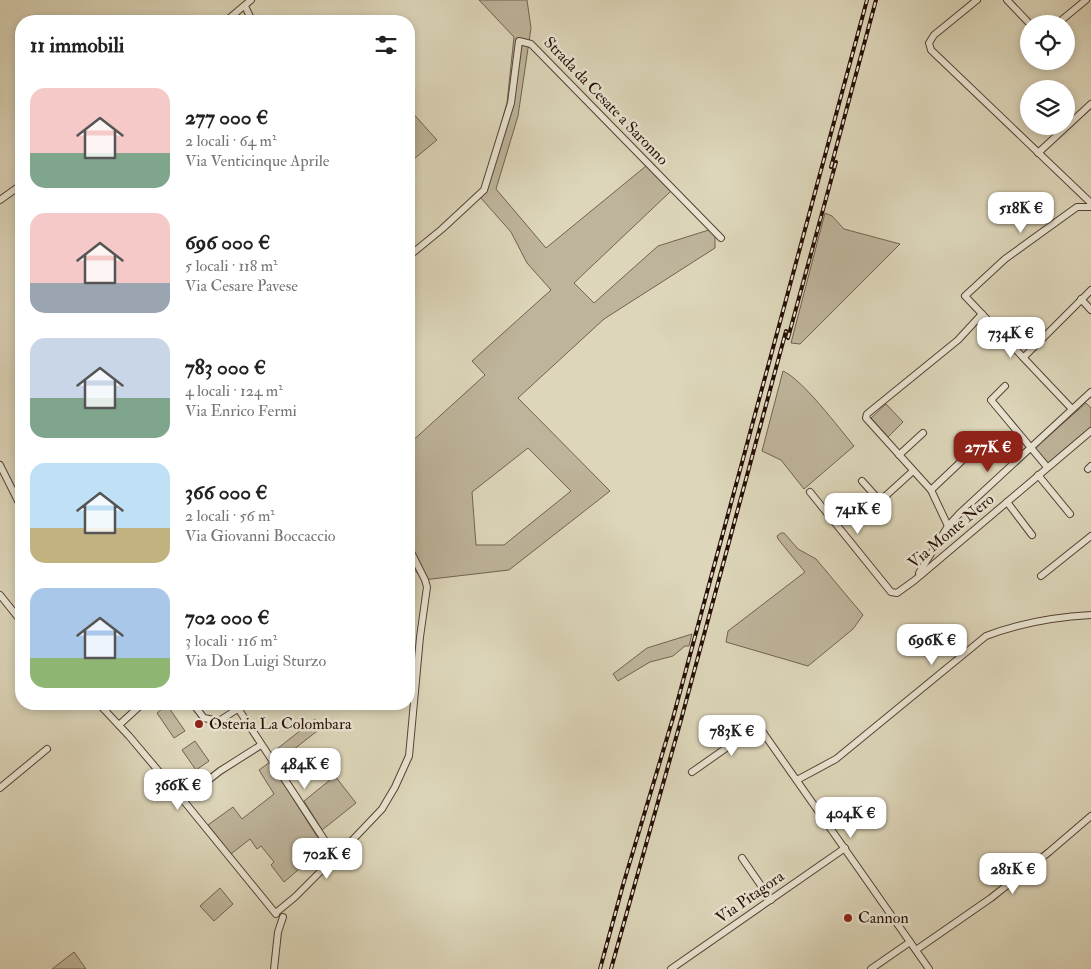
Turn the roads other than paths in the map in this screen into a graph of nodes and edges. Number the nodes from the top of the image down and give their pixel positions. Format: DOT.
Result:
graph roads {
  1 [pos="251,0"];
  2 [pos="977,0"];
  3 [pos="1007,0"];
  4 [pos="1086,0"];
  5 [pos="245,6"];
  6 [pos="234,15"];
  7 [pos="249,15"];
  8 [pos="1021,15"];
  9 [pos="1067,15"];
  10 [pos="1091,104"];
  11 [pos="1038,153"];
  12 [pos="15,189"];
  13 [pos="0,200"];
  14 [pos="1091,205"];
  15 [pos="720,238"];
  16 [pos="415,251"];
  17 [pos="1091,290"];
  18 [pos="1081,299"];
  19 [pos="1091,310"];
  20 [pos="982,314"];
  21 [pos="1024,357"];
  22 [pos="1005,386"];
  23 [pos="1089,397"];
  24 [pos="1072,409"];
  25 [pos="1091,431"];
  26 [pos="923,433"];
  27 [pos="1030,448"];
  28 [pos="899,455"];
  29 [pos="968,455"];
  30 [pos="0,465"];
  31 [pos="1047,468"];
  32 [pos="913,471"];
  33 [pos="1038,475"];
  34 [pos="862,481"];
  35 [pos="931,490"];
  36 [pos="810,492"];
  37 [pos="15,495"];
  38 [pos="1006,502"];
  39 [pos="1070,514"];
  40 [pos="948,526"];
  41 [pos="1032,535"];
  42 [pos="1091,536"];
  43 [pos="415,560"];
  44 [pos="1041,576"];
  45 [pos="915,580"];
  46 [pos="0,595"];
  47 [pos="15,614"];
  48 [pos="1091,615"];
  49 [pos="415,698"];
  50 [pos="105,710"];
  51 [pos="135,710"];
  52 [pos="198,710"];
  53 [pos="236,710"];
  54 [pos="239,710"];
  55 [pos="414,710"];
  56 [pos="119,725"];
  57 [pos="261,745"];
  58 [pos="47,749"];
  59 [pos="692,772"];
  60 [pos="797,780"];
  61 [pos="0,788"];
  62 [pos="183,800"];
  63 [pos="1091,816"];
  64 [pos="845,848"];
  65 [pos="332,853"];
  66 [pos="742,858"];
  67 [pos="771,900"];
  68 [pos="279,914"];
  69 [pos="910,942"];
  70 [pos="916,950"];
  71 [pos="274,969"];
  72 [pos="671,969"];
  73 [pos="871,969"];
  74 [pos="930,969"];
  1 -- 5 [label="street"];
  2 -- 11 [label="street"];
  3 -- 8 [label="street"];
  4 -- 9 [label="street"];
  5 -- 6 [label="street"];
  5 -- 7 [label="street"];
  10 -- 11 [label="street"];
  11 -- 14 [label="street"];
  12 -- 13 [label="street"];
  14 -- 20 [label="street"];
  15 -- 16 [label="street, Strada da Cesate a Saronno"];
  17 -- 18 [label="street"];
  18 -- 19 [label="street"];
  18 -- 21 [label="street"];
  20 -- 21 [label="street"];
  20 -- 28 [label="street"];
  21 -- 24 [label="street"];
  22 -- 27 [label="street"];
  23 -- 24 [label="street"];
  24 -- 27 [label="street"];
  25 -- 31 [label="street, Via Monte Nero"];
  26 -- 28 [label="street"];
  27 -- 31 [label="street"];
  27 -- 40 [label="street"];
  28 -- 32 [label="street"];
  29 -- 35 [label="street"];
  30 -- 37 [label="street"];
  31 -- 33 [label="street, Via Monte Nero"];
  32 -- 34 [label="street"];
  32 -- 35 [label="street"];
  33 -- 38 [label="street, Via Monte Nero"];
  33 -- 39 [label="street"];
  35 -- 40 [label="street"];
  36 -- 45 [label="street, Via Monte Nero"];
  38 -- 41 [label="street"];
  38 -- 45 [label="street, Via Monte Nero"];
  40 -- 45 [label="street"];
  42 -- 44 [label="street"];
  43 -- 49 [label="street"];
  46 -- 47 [label="street"];
  48 -- 60 [label="street"];
  50 -- 56 [label="street"];
  51 -- 56 [label="street"];
  52 -- 53 [label="street"];
  54 -- 57 [label="street"];
  55 -- 65 [label="street"];
  56 -- 62 [label="street"];
  57 -- 62 [label="street"];
  57 -- 65 [label="street"];
  58 -- 61 [label="street"];
  59 -- 60 [label="street"];
  60 -- 64 [label="street"];
  62 -- 68 [label="street"];
  63 -- 70 [label="street"];
  64 -- 67 [label="street, Via Pitagora"];
  64 -- 69 [label="street"];
  65 -- 68 [label="street"];
  66 -- 67 [label="street"];
  67 -- 72 [label="street, Via Pitagora"];
  68 -- 71 [label="street"];
  69 -- 70 [label="street"];
  69 -- 73 [label="street"];
  70 -- 74 [label="street"];
}
